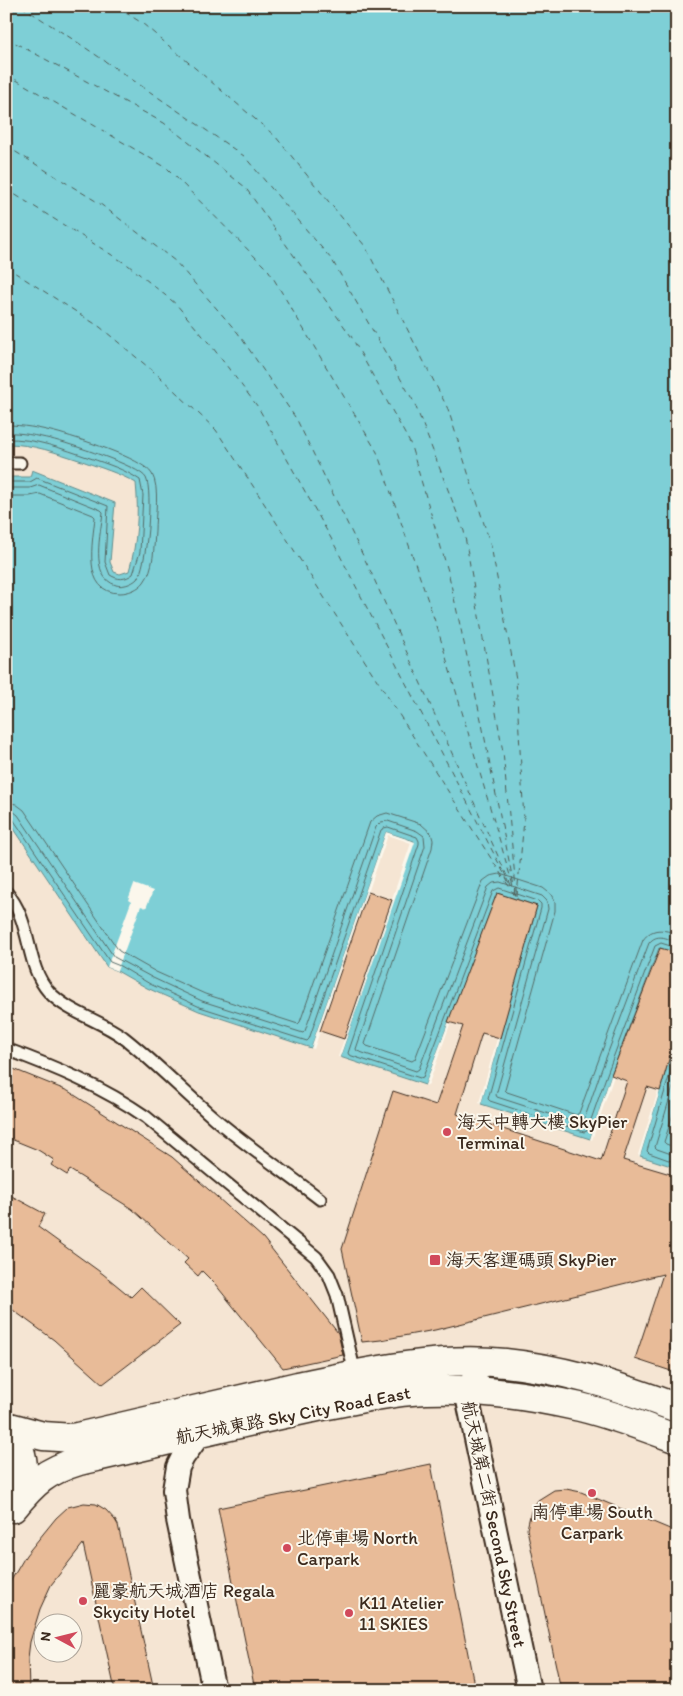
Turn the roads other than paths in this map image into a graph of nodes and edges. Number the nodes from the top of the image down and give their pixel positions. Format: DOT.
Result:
graph roads {
  1 [pos="6,462"];
  2 [pos="20,463"];
  3 [pos="6,892"];
  4 [pos="6,1049"];
  5 [pos="320,1199"];
  6 [pos="677,1342"];
  7 [pos="677,1350"];
  8 [pos="483,1362"];
  9 [pos="355,1374"];
  10 [pos="466,1391"];
  11 [pos="677,1408"];
  12 [pos="6,1427"];
  13 [pos="201,1432"];
  14 [pos="677,1439"];
  15 [pos="10,1512"];
  16 [pos="214,1690"];
  17 [pos="529,1690"];
  1 -- 2 [label="lane"];
  3 -- 5 [label="lane"];
  4 -- 9 [label="lane"];
  6 -- 7 [label="lane"];
  8 -- 9 [label="street, 航天城東路 Sky City Road East"];
  8 -- 10 [label="street, 航天城第二街 Second Sky Street"];
  8 -- 11 [label="street, 航天城東路 Sky City Road East"];
  9 -- 12 [label="street, 航天城東路 Sky City Road East"];
  10 -- 13 [label="street, 航天城東路 Sky City Road East"];
  10 -- 14 [label="street, 航天城東路 Sky City Road East"];
  10 -- 17 [label="street, 航天城第二街 Second Sky Street"];
  12 -- 15 [label="street"];
  13 -- 15 [label="street, 航天城東路 Sky City Road East"];
  13 -- 16 [label="street"];
}
